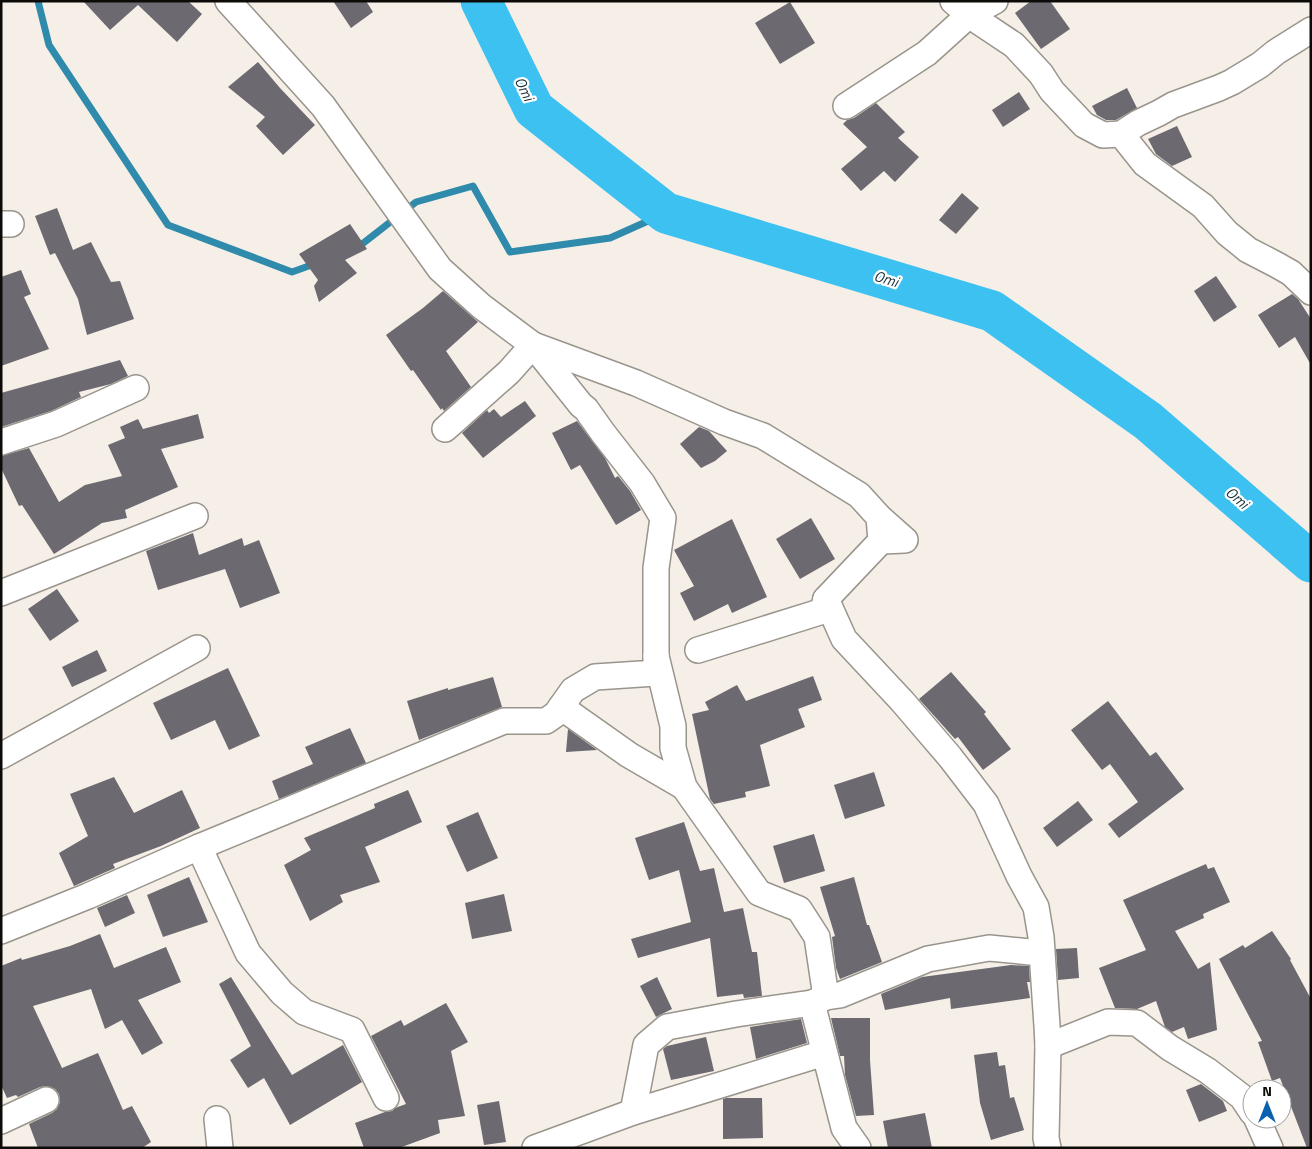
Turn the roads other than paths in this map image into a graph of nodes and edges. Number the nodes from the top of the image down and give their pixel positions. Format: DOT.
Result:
graph roads {
  1 [pos="228,1"];
  2 [pos="996,1"];
  3 [pos="961,8"];
  4 [pos="1311,30"];
  5 [pos="846,106"];
  6 [pos="1121,134"];
  7 [pos="1311,292"];
  8 [pos="534,345"];
  9 [pos="136,388"];
  10 [pos="445,429"];
  11 [pos="1,442"];
  12 [pos="195,516"];
  13 [pos="1,593"];
  14 [pos="826,599"];
  15 [pos="197,648"];
  16 [pos="698,650"];
  17 [pos="656,656"];
  18 [pos="561,707"];
  19 [pos="1,756"];
  20 [pos="684,787"];
  21 [pos="199,847"];
  22 [pos="1,931"];
  23 [pos="1041,953"];
  24 [pos="819,1000"];
  25 [pos="1048,1046"];
  26 [pos="824,1053"];
  27 [pos="1242,1097"];
  28 [pos="386,1098"];
  29 [pos="46,1100"];
  30 [pos="633,1112"];
  31 [pos="217,1119"];
  32 [pos="1,1121"];
  33 [pos="1261,1129"];
  34 [pos="220,1148"];
  35 [pos="535,1148"];
  36 [pos="858,1148"];
  37 [pos="1048,1148"];
  38 [pos="1270,1148"];
  1 -- 8 [label="street"];
  2 -- 3 [label="street"];
  3 -- 5 [label="street"];
  3 -- 6 [label="street"];
  4 -- 6 [label="street"];
  6 -- 7 [label="street"];
  8 -- 10 [label="street"];
  8 -- 14 [label="street"];
  8 -- 17 [label="street"];
  9 -- 11 [label="street"];
  12 -- 13 [label="street"];
  14 -- 16 [label="street"];
  14 -- 23 [label="street"];
  15 -- 19 [label="street"];
  17 -- 18 [label="street"];
  17 -- 20 [label="street"];
  18 -- 20 [label="street"];
  18 -- 21 [label="street"];
  20 -- 24 [label="street"];
  21 -- 22 [label="street"];
  21 -- 28 [label="street"];
  23 -- 24 [label="street"];
  23 -- 25 [label="street"];
  24 -- 26 [label="street"];
  24 -- 30 [label="street"];
  25 -- 27 [label="street"];
  25 -- 37 [label="street"];
  26 -- 30 [label="street"];
  26 -- 36 [label="street"];
  29 -- 32 [label="street"];
  30 -- 35 [label="street"];
  31 -- 34 [label="street"];
  33 -- 38 [label="street"];
}
